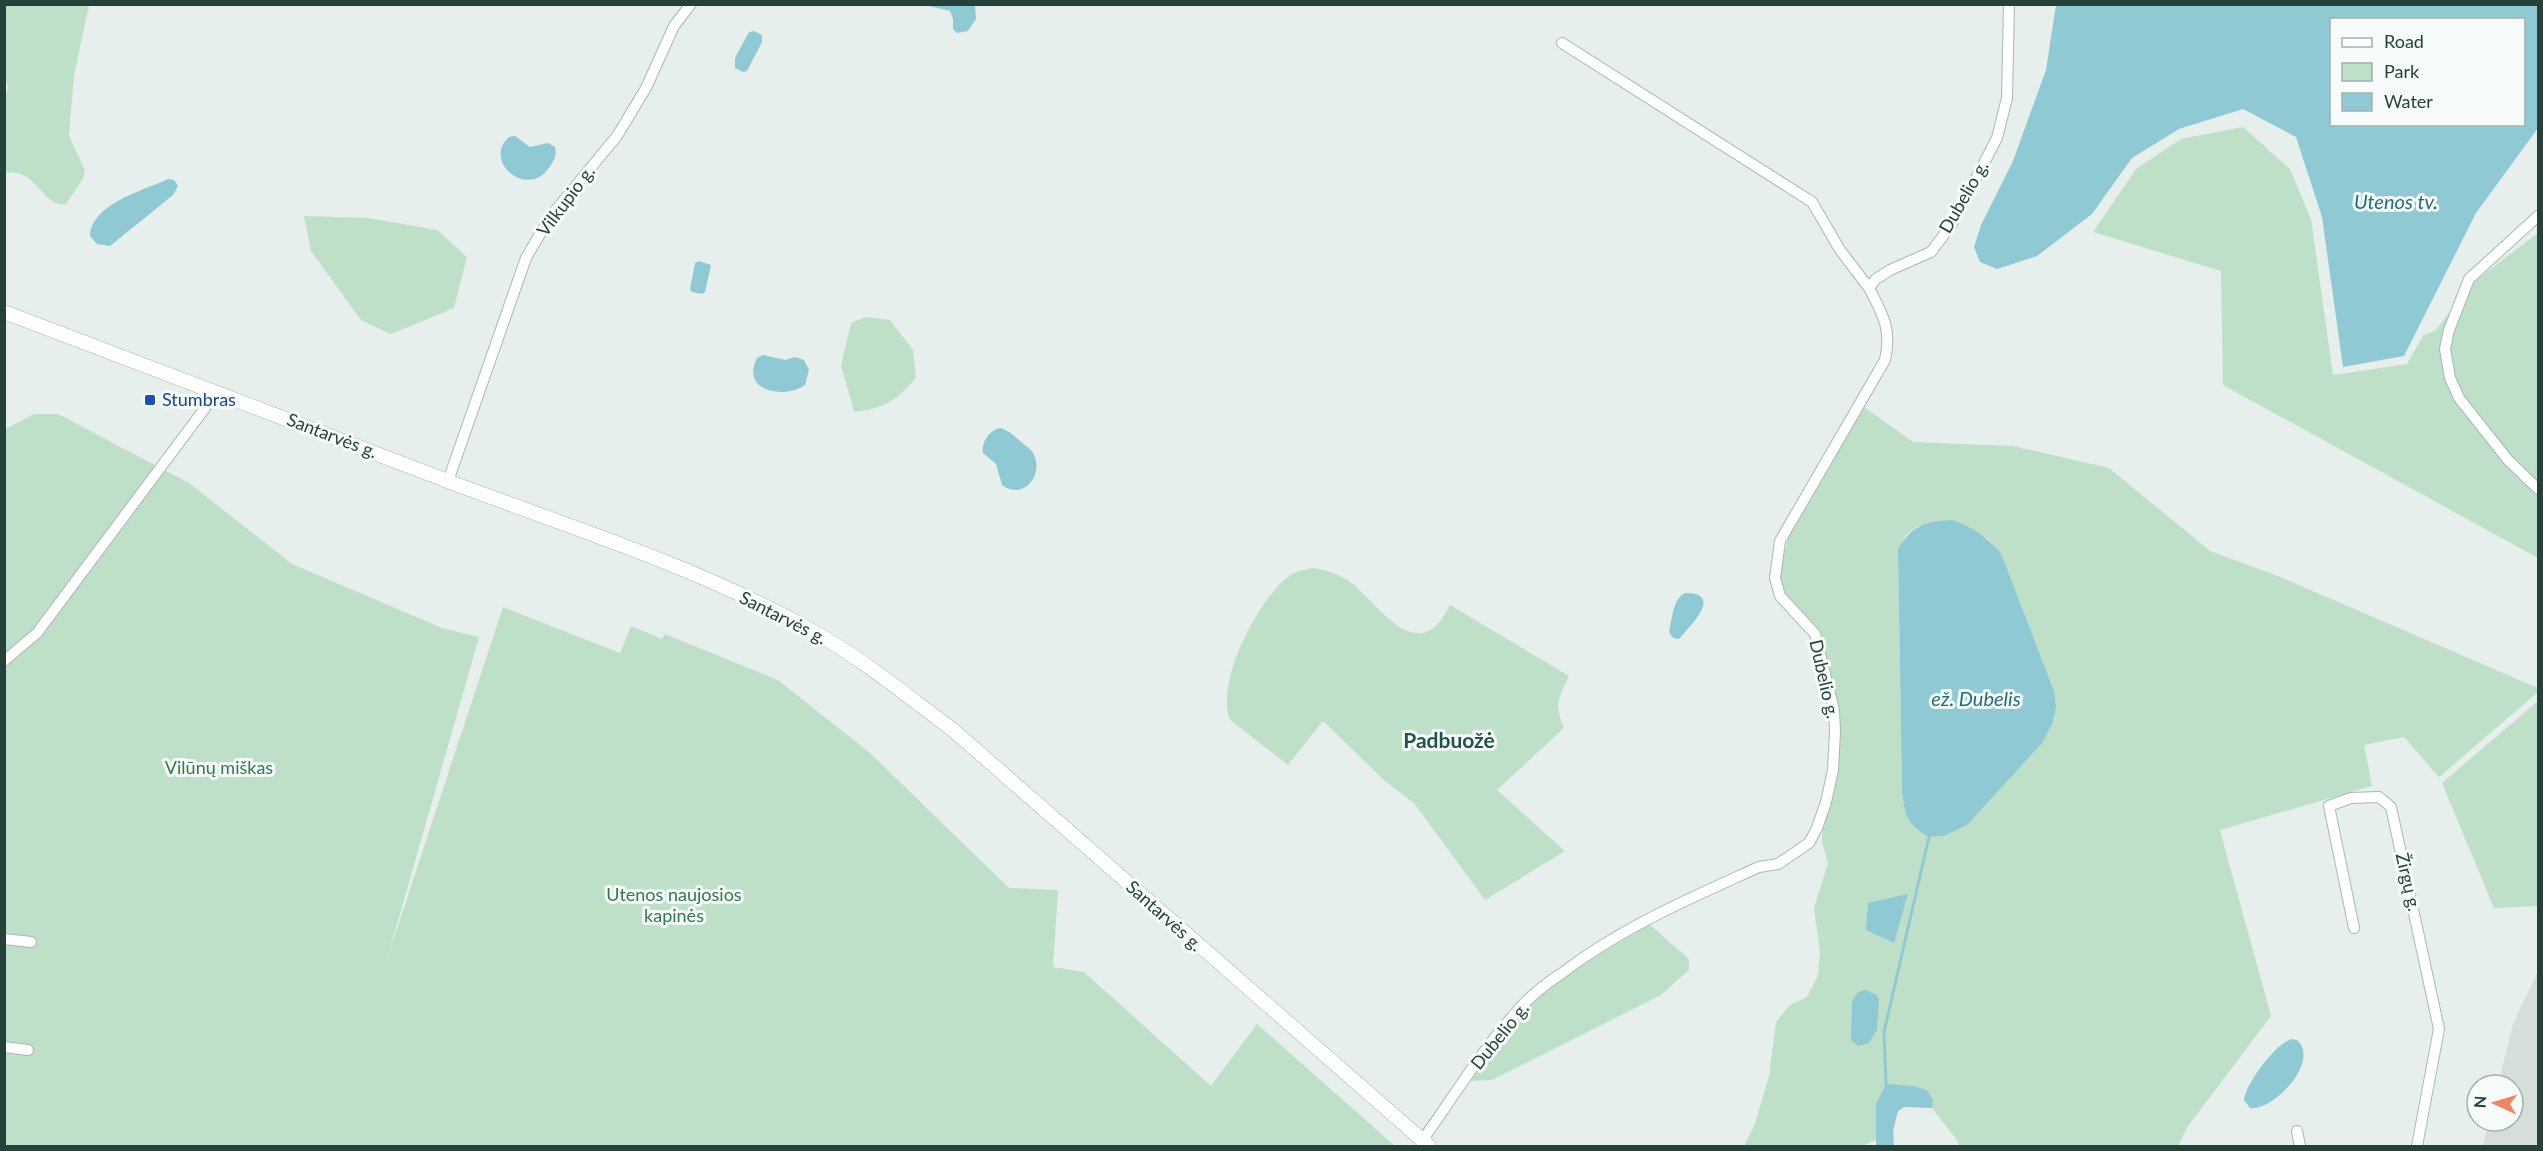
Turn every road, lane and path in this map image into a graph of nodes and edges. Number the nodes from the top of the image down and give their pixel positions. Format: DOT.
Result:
graph roads {
  1 [pos="691,4"];
  2 [pos="2009,4"];
  3 [pos="1562,43"];
  4 [pos="2538,216"];
  5 [pos="1869,288"];
  6 [pos="4,312"];
  7 [pos="217,392"];
  8 [pos="448,481"];
  9 [pos="2538,489"];
  10 [pos="4,661"];
  11 [pos="2354,928"];
  12 [pos="4,939"];
  13 [pos="31,942"];
  14 [pos="4,1047"];
  15 [pos="28,1050"];
  16 [pos="2297,1131"];
  17 [pos="1425,1144"];
  18 [pos="2300,1146"];
  19 [pos="2416,1146"];
  1 -- 8 [label="street, Vilkupio g."];
  2 -- 5 [label="street, Dubelio g."];
  3 -- 5 [label="street"];
  4 -- 9 [label="street"];
  5 -- 17 [label="street, Dubelio g."];
  6 -- 7 [label="main road, Santarvės g."];
  7 -- 8 [label="main road, Santarvės g."];
  7 -- 10 [label="street"];
  8 -- 17 [label="main road, Santarvės g."];
  11 -- 19 [label="street, Žirgų g."];
  12 -- 13 [label="street"];
  14 -- 15 [label="street"];
  16 -- 18 [label="street"];
}
